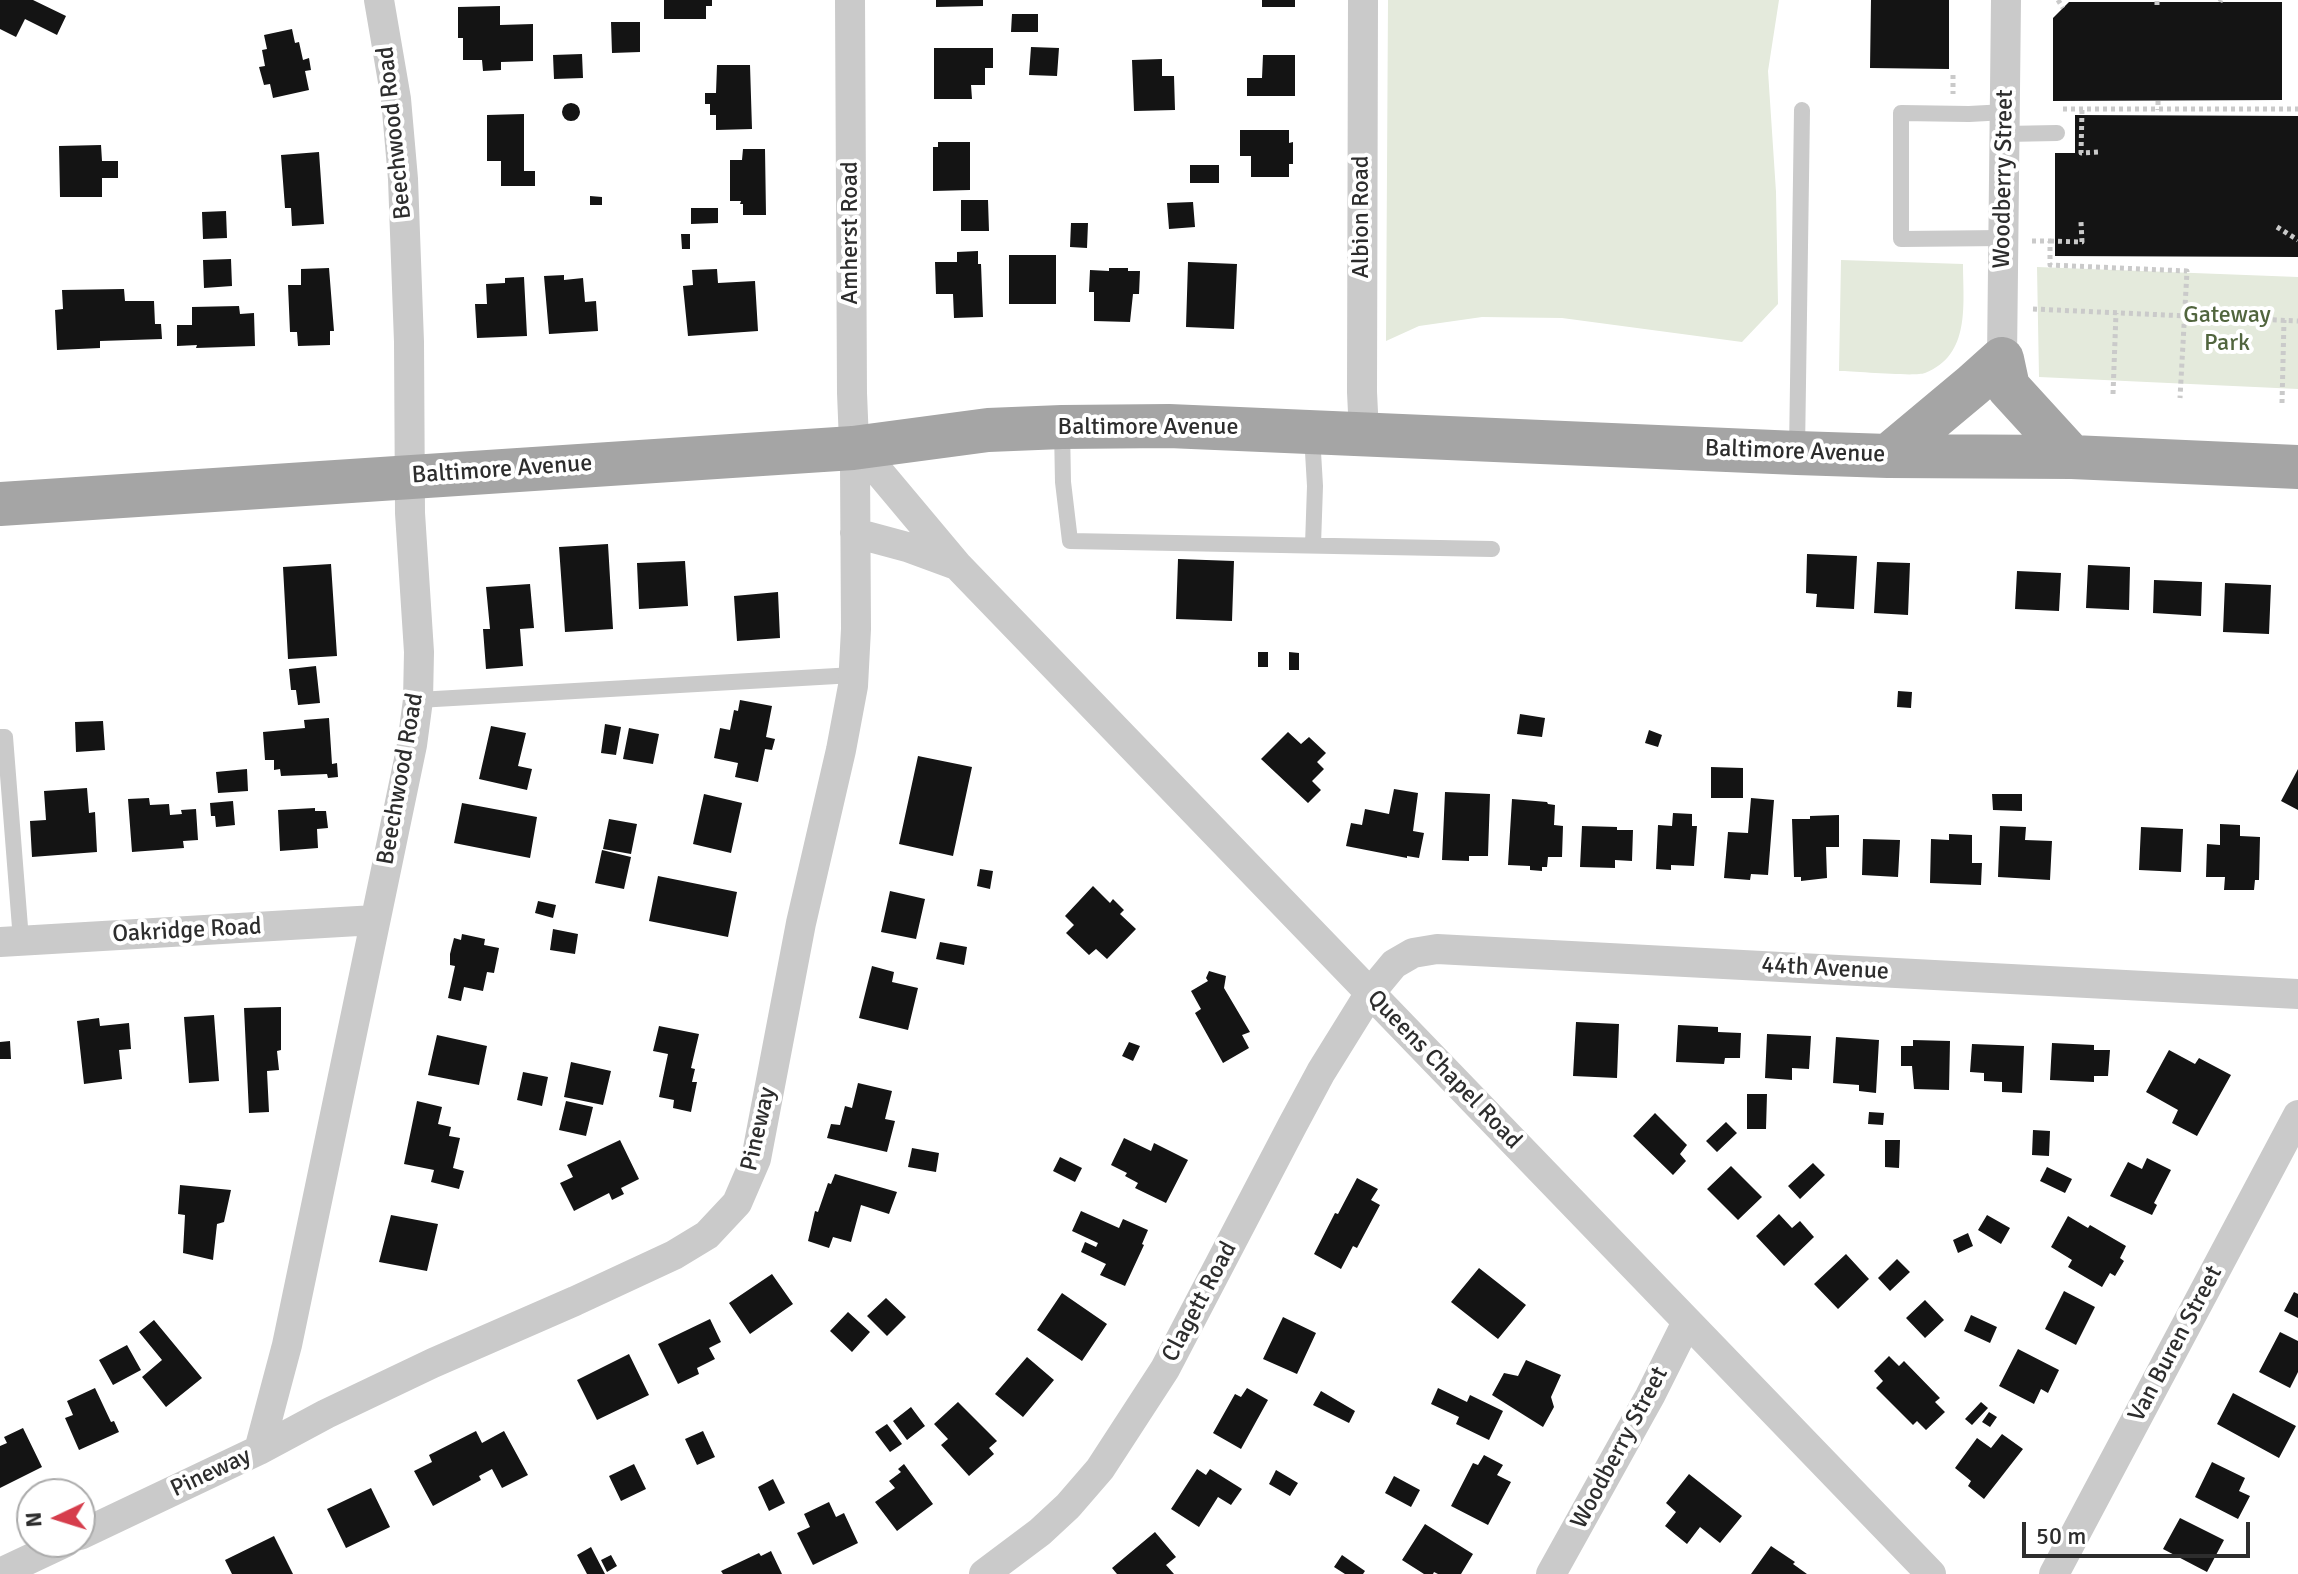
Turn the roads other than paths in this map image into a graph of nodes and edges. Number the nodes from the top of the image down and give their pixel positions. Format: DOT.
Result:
graph roads {
  1 [pos="379,0"];
  2 [pos="850,0"];
  3 [pos="1363,0"];
  4 [pos="2006,0"];
  5 [pos="1802,110"];
  6 [pos="2006,123"];
  7 [pos="2057,133"];
  8 [pos="2017,239"];
  9 [pos="2002,359"];
  10 [pos="1062,427"];
  11 [pos="1311,431"];
  12 [pos="1364,433"];
  13 [pos="1797,453"];
  14 [pos="1888,456"];
  15 [pos="854,457"];
  16 [pos="2072,457"];
  17 [pos="2298,467"];
  18 [pos="410,476"];
  19 [pos="0,504"];
  20 [pos="855,533"];
  21 [pos="1313,545"];
  22 [pos="1492,549"];
  23 [pos="957,565"];
  24 [pos="854,675"];
  25 [pos="418,700"];
  26 [pos="0,737"];
  27 [pos="375,920"];
  28 [pos="11,941"];
  29 [pos="1370,993"];
  30 [pos="2298,994"];
  31 [pos="2298,1115"];
  32 [pos="1687,1322"];
  33 [pos="259,1450"];
  34 [pos="96,1527"];
  35 [pos="32,1558"];
  36 [pos="0,1573"];
  37 [pos="984,1574"];
  38 [pos="1551,1574"];
  39 [pos="1931,1574"];
  40 [pos="2054,1574"];
  1 -- 18 [label="street, Beechwood Road"];
  2 -- 15 [label="street, Amherst Road"];
  3 -- 12 [label="street, Albion Road"];
  4 -- 6 [label="street, Woodberry Street"];
  5 -- 13 [label="lane"];
  6 -- 7 [label="lane"];
  6 -- 8 [label="street, Woodberry Street"];
  6 -- 8 [label="lane"];
  8 -- 9 [label="street, Woodberry Street"];
  9 -- 14 [label="main road"];
  9 -- 16 [label="main road"];
  10 -- 11 [label="main road, Baltimore Avenue"];
  10 -- 15 [label="main road, Baltimore Avenue"];
  10 -- 21 [label="lane"];
  11 -- 12 [label="main road, Baltimore Avenue"];
  11 -- 21 [label="lane"];
  12 -- 13 [label="main road, Baltimore Avenue"];
  13 -- 14 [label="main road, Baltimore Avenue"];
  14 -- 16 [label="main road, Baltimore Avenue"];
  15 -- 18 [label="main road, Baltimore Avenue"];
  15 -- 20 [label="street, Pineway"];
  15 -- 23 [label="street, Queens Chapel Road"];
  16 -- 17 [label="main road, Baltimore Avenue"];
  18 -- 19 [label="main road, Baltimore Avenue"];
  18 -- 25 [label="street, Beechwood Road"];
  20 -- 23 [label="street, Queens Chapel Road"];
  20 -- 24 [label="street, Pineway"];
  21 -- 22 [label="lane"];
  23 -- 29 [label="street, Queens Chapel Road"];
  24 -- 25 [label="lane"];
  24 -- 33 [label="street, Pineway"];
  25 -- 27 [label="street, Beechwood Road"];
  26 -- 28 [label="lane"];
  27 -- 28 [label="street, Oakridge Road"];
  27 -- 33 [label="street, Beechwood Road"];
  29 -- 30 [label="street, 44th Avenue"];
  29 -- 32 [label="street, Queens Chapel Road"];
  29 -- 37 [label="street, Clagett Road"];
  31 -- 40 [label="street, Van Buren Street"];
  32 -- 38 [label="street, Woodberry Street"];
  32 -- 39 [label="street, Queens Chapel Road"];
  33 -- 34 [label="street, Pineway"];
  35 -- 36 [label="street"];
}
